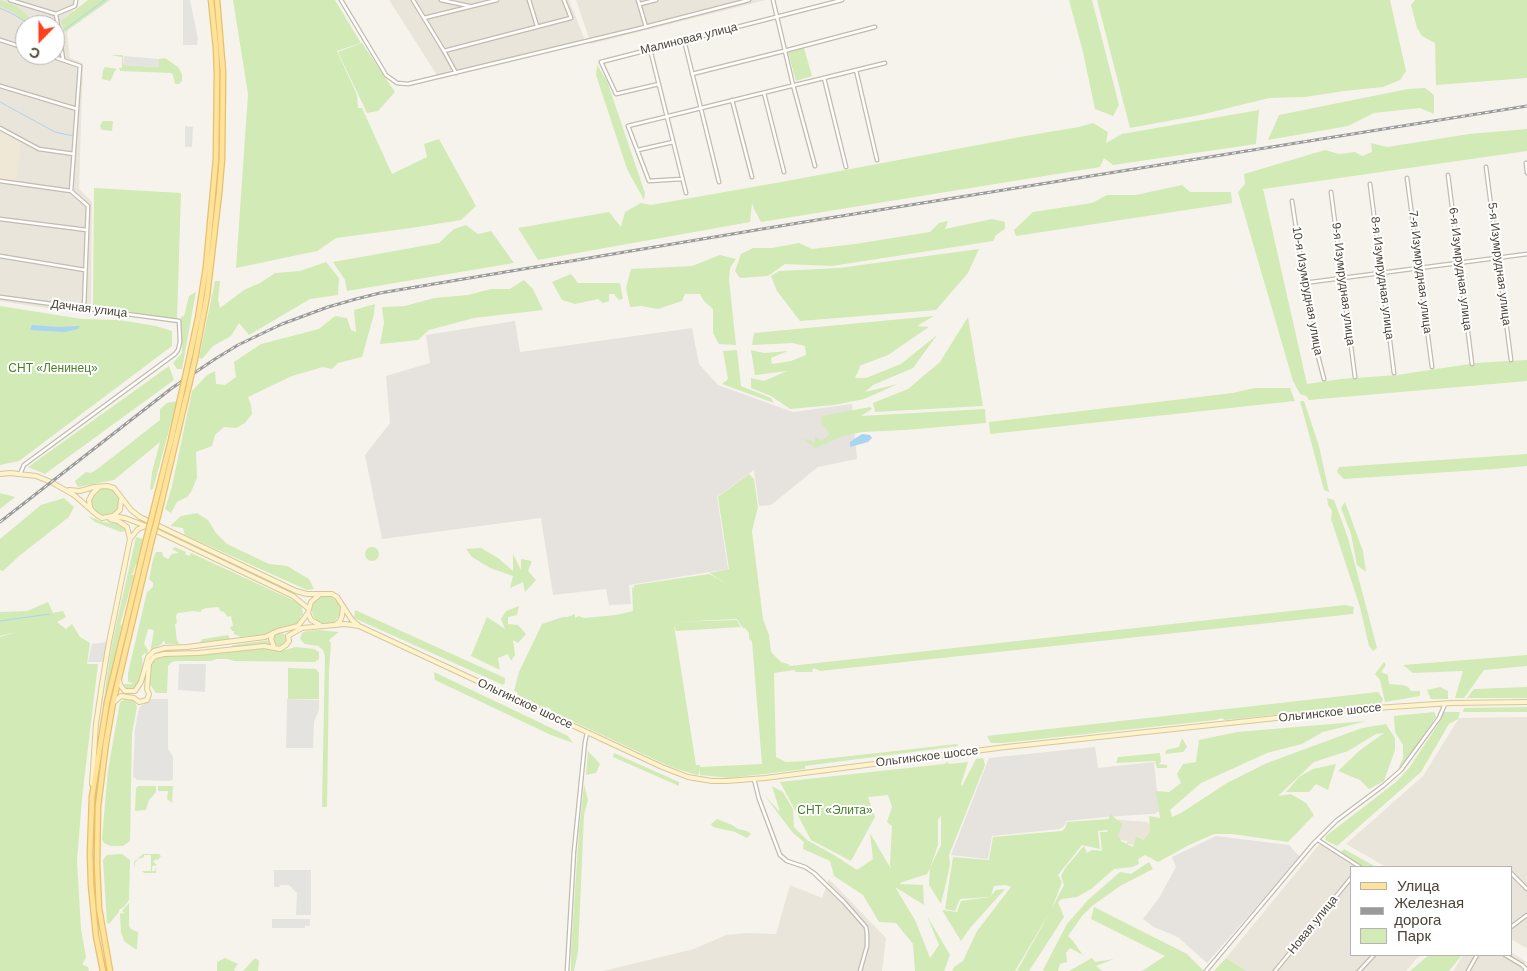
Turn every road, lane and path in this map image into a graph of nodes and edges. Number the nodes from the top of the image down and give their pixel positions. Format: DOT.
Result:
graph roads {
  1 [pos="10,0"];
  2 [pos="76,0"];
  3 [pos="211,0"];
  4 [pos="217,0"];
  5 [pos="341,0"];
  6 [pos="413,0"];
  7 [pos="441,0"];
  8 [pos="496,0"];
  9 [pos="529,0"];
  10 [pos="564,0"];
  11 [pos="638,0"];
  12 [pos="656,0"];
  13 [pos="749,0"];
  14 [pos="772,0"];
  15 [pos="842,0"];
  16 [pos="640,4"];
  17 [pos="472,6"];
  18 [pos="56,14"];
  19 [pos="776,17"];
  20 [pos="424,18"];
  21 [pos="537,26"];
  22 [pos="646,27"];
  23 [pos="875,27"];
  24 [pos="0,40"];
  25 [pos="684,40"];
  26 [pos="15,45"];
  27 [pos="650,49"];
  28 [pos="444,51"];
  29 [pos="784,51"];
  30 [pos="65,61"];
  31 [pos="885,62"];
  32 [pos="856,70"];
  33 [pos="456,73"];
  34 [pos="692,74"];
  35 [pos="824,78"];
  36 [pos="659,84"];
  37 [pos="793,85"];
  38 [pos="0,86"];
  39 [pos="764,93"];
  40 [pos="732,100"];
  41 [pos="701,108"];
  42 [pos="77,109"];
  43 [pos="667,117"];
  44 [pos="0,128"];
  45 [pos="673,142"];
  46 [pos="637,150"];
  47 [pos="74,154"];
  48 [pos="877,160"];
  49 [pos="1526,163"];
  50 [pos="815,166"];
  51 [pos="846,167"];
  52 [pos="1486,167"];
  53 [pos="784,172"];
  54 [pos="1527,173"];
  55 [pos="1448,175"];
  56 [pos="752,177"];
  57 [pos="1407,178"];
  58 [pos="682,179"];
  59 [pos="0,181"];
  60 [pos="719,182"];
  61 [pos="1370,184"];
  62 [pos="71,191"];
  63 [pos="1331,192"];
  64 [pos="686,193"];
  65 [pos="1292,201"];
  66 [pos="0,219"];
  67 [pos="87,230"];
  68 [pos="1527,254"];
  69 [pos="0,256"];
  70 [pos="1498,258"];
  71 [pos="1459,262"];
  72 [pos="1419,268"];
  73 [pos="86,270"];
  74 [pos="1381,273"];
  75 [pos="1342,278"];
  76 [pos="1304,283"];
  77 [pos="0,297"];
  78 [pos="84,308"];
  79 [pos="1512,360"];
  80 [pos="1472,364"];
  81 [pos="1432,367"];
  82 [pos="1394,373"];
  83 [pos="1355,377"];
  84 [pos="1324,380"];
  85 [pos="0,474"];
  86 [pos="20,474"];
  87 [pos="101,486"];
  88 [pos="65,489"];
  89 [pos="121,497"];
  90 [pos="93,512"];
  91 [pos="113,516"];
  92 [pos="107,518"];
  93 [pos="146,526"];
  94 [pos="130,540"];
  95 [pos="149,541"];
  96 [pos="319,595"];
  97 [pos="343,606"];
  98 [pos="308,611"];
  99 [pos="330,626"];
  100 [pos="360,626"];
  101 [pos="324,627"];
  102 [pos="280,630"];
  103 [pos="273,633"];
  104 [pos="288,636"];
  105 [pos="275,647"];
  106 [pos="119,679"];
  107 [pos="136,689"];
  108 [pos="146,690"];
  109 [pos="134,698"];
  110 [pos="1527,702"];
  111 [pos="113,703"];
  112 [pos="1445,704"];
  113 [pos="588,733"];
  114 [pos="754,779"];
  115 [pos="92,797"];
  116 [pos="1318,840"];
  117 [pos="1358,866"];
  118 [pos="1512,874"];
  119 [pos="1350,879"];
  120 [pos="1527,889"];
  121 [pos="1527,914"];
  122 [pos="1512,926"];
  123 [pos="1373,956"];
  124 [pos="1476,956"];
  125 [pos="1507,956"];
  126 [pos="103,971"];
  127 [pos="110,971"];
  128 [pos="567,971"];
  129 [pos="860,971"];
  130 [pos="1206,971"];
  131 [pos="1275,971"];
  132 [pos="1359,971"];
  133 [pos="1468,971"];
  134 [pos="1525,971"];
  1 -- 18 [label="street"];
  2 -- 18 [label="street"];
  3 -- 95 [label="main road, bridge"];
  4 -- 95 [label="main road, bridge"];
  5 -- 33 [label="street"];
  6 -- 20 [label="street"];
  7 -- 17 [label="street"];
  8 -- 17 [label="street"];
  9 -- 21 [label="street"];
  10 -- 21 [label="street"];
  11 -- 16 [label="street"];
  12 -- 16 [label="street"];
  13 -- 22 [label="street"];
  14 -- 19 [label="street"];
  15 -- 19 [label="street, Малиновая улица"];
  16 -- 22 [label="street"];
  17 -- 20 [label="street"];
  19 -- 25 [label="street, Малиновая улица"];
  19 -- 29 [label="street"];
  20 -- 28 [label="street"];
  21 -- 28 [label="street"];
  22 -- 33 [label="street"];
  23 -- 29 [label="street"];
  24 -- 26 [label="street"];
  25 -- 27 [label="street, Малиновая улица"];
  25 -- 34 [label="street"];
  27 -- 36 [label="street"];
  27 -- 36 [label="street, Малиновая улица"];
  28 -- 33 [label="street"];
  29 -- 34 [label="street"];
  29 -- 37 [label="street"];
  30 -- 42 [label="street"];
  31 -- 32 [label="street"];
  32 -- 35 [label="street"];
  32 -- 48 [label="street"];
  34 -- 41 [label="street"];
  35 -- 37 [label="street"];
  35 -- 51 [label="street"];
  36 -- 43 [label="street"];
  37 -- 39 [label="street"];
  37 -- 50 [label="street"];
  38 -- 42 [label="street"];
  39 -- 40 [label="street"];
  39 -- 53 [label="street"];
  40 -- 41 [label="street"];
  40 -- 56 [label="street"];
  41 -- 43 [label="street"];
  41 -- 60 [label="street"];
  42 -- 47 [label="street"];
  43 -- 45 [label="street"];
  43 -- 46 [label="street"];
  44 -- 47 [label="street"];
  45 -- 46 [label="street"];
  45 -- 58 [label="street"];
  46 -- 58 [label="street"];
  47 -- 62 [label="street"];
  49 -- 54 [label="street"];
  52 -- 70 [label="street, 5-я Изумрудная улица"];
  55 -- 71 [label="street, 6-я Изумрудная улица"];
  57 -- 72 [label="street, 7-я Изумрудная улица"];
  58 -- 64 [label="street"];
  59 -- 62 [label="street"];
  61 -- 74 [label="street, 8-я Изумрудная улица"];
  62 -- 67 [label="street"];
  63 -- 75 [label="street, 9-я Изумрудная улица"];
  65 -- 76 [label="street, 10-я Изумрудная улица"];
  66 -- 67 [label="street"];
  67 -- 73 [label="street"];
  68 -- 70 [label="street"];
  69 -- 73 [label="street"];
  70 -- 71 [label="street"];
  70 -- 79 [label="street, 5-я Изумрудная улица"];
  71 -- 72 [label="street"];
  71 -- 80 [label="street, 6-я Изумрудная улица"];
  72 -- 74 [label="street"];
  72 -- 81 [label="street, 7-я Изумрудная улица"];
  73 -- 78 [label="street"];
  74 -- 75 [label="street"];
  74 -- 82 [label="street, 8-я Изумрудная улица"];
  75 -- 76 [label="street"];
  75 -- 83 [label="street, 9-я Изумрудная улица"];
  76 -- 84 [label="street, 10-я Изумрудная улица"];
  77 -- 78 [label="street, Дачная улица"];
  78 -- 86 [label="street, Дачная улица"];
  85 -- 86 [label="main road"];
  86 -- 88 [label="main road"];
  87 -- 88 [label="main road"];
  87 -- 89 [label="main road"];
  87 -- 90 [label="main road"];
  88 -- 90 [label="main road"];
  89 -- 91 [label="main road"];
  89 -- 96 [label="main road"];
  90 -- 92 [label="main road"];
  91 -- 92 [label="main road"];
  91 -- 93 [label="main road"];
  92 -- 94 [label="main road"];
  93 -- 94 [label="main road"];
  93 -- 98 [label="main road"];
  94 -- 115 [label="main road"];
  95 -- 106 [label="main road"];
  95 -- 115 [label="main road"];
  96 -- 97 [label="main road"];
  96 -- 98 [label="main road"];
  97 -- 99 [label="main road"];
  97 -- 100 [label="main road"];
  98 -- 101 [label="main road"];
  98 -- 102 [label="main road"];
  99 -- 100 [label="main road"];
  99 -- 101 [label="main road"];
  100 -- 113 [label="main road, Ольгинское шоссе"];
  101 -- 104 [label="main road"];
  102 -- 103 [label="main road"];
  102 -- 104 [label="main road"];
  103 -- 105 [label="main road"];
  103 -- 107 [label="main road"];
  104 -- 105 [label="main road"];
  105 -- 108 [label="main road"];
  106 -- 107 [label="main road"];
  106 -- 111 [label="main road"];
  107 -- 108 [label="main road"];
  107 -- 109 [label="main road"];
  108 -- 109 [label="main road"];
  109 -- 111 [label="main road"];
  110 -- 112 [label="main road, Ольгинское шоссе"];
  111 -- 127 [label="main road"];
  112 -- 114 [label="main road, Ольгинское шоссе"];
  112 -- 116 [label="street"];
  113 -- 114 [label="main road, Ольгинское шоссе"];
  113 -- 128 [label="street"];
  114 -- 129 [label="street"];
  115 -- 126 [label="main road"];
  116 -- 117 [label="street"];
  116 -- 130 [label="street"];
  118 -- 120 [label="street"];
  119 -- 131 [label="street, Новая улица"];
  121 -- 122 [label="street"];
  123 -- 132 [label="street"];
  124 -- 133 [label="street"];
  125 -- 134 [label="street"];
}
